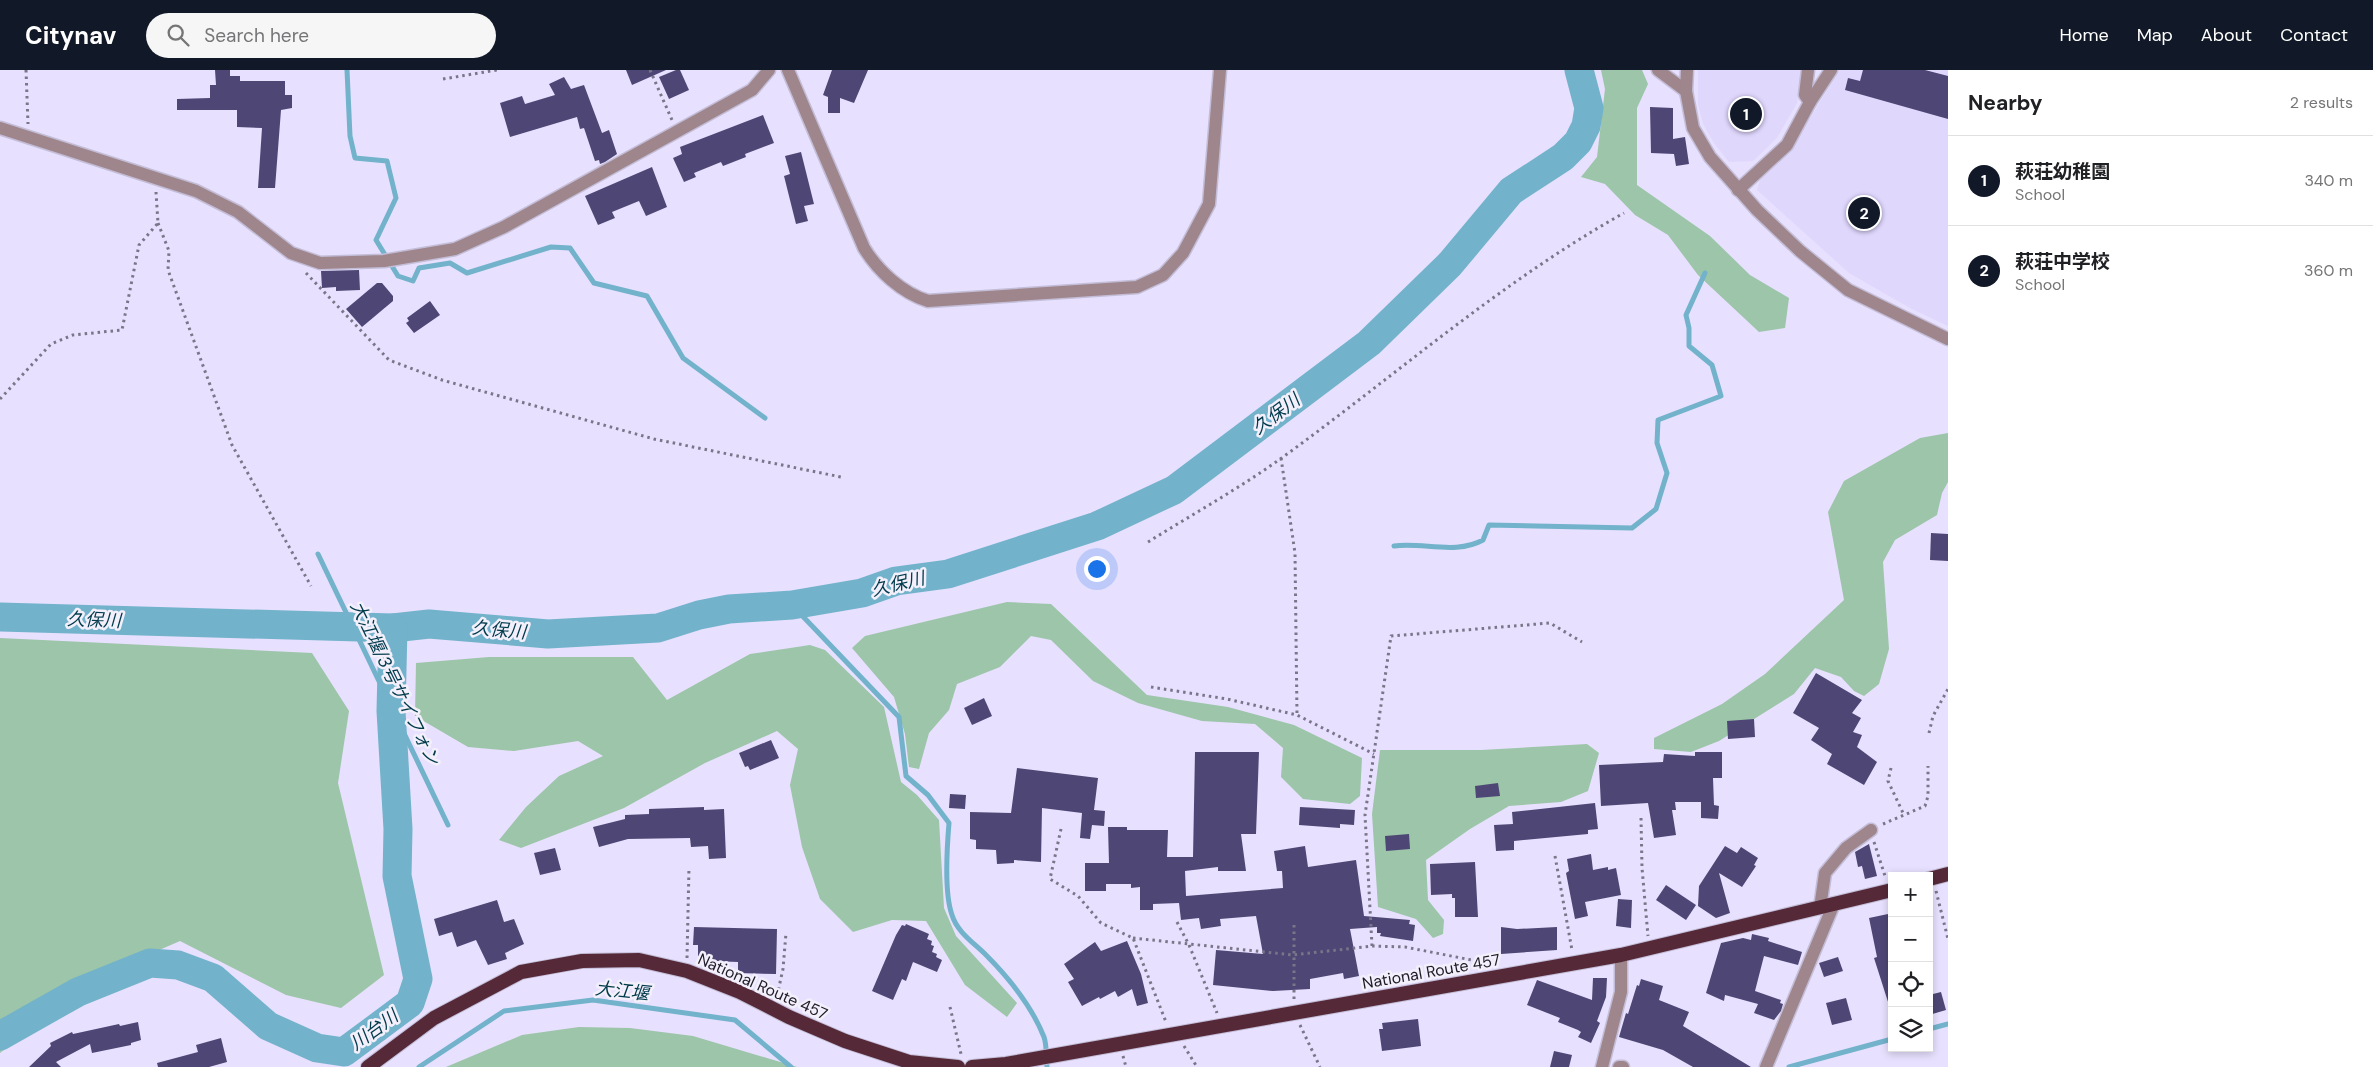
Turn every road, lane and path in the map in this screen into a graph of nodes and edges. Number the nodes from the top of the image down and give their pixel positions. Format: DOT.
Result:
graph roads {
  1 [pos="26,70"];
  2 [pos="497,70"];
  3 [pos="650,70"];
  4 [pos="769,70"];
  5 [pos="788,70"];
  6 [pos="1220,70"];
  7 [pos="1658,70"];
  8 [pos="1687,70"];
  9 [pos="1808,70"];
  10 [pos="1830,70"];
  11 [pos="443,79"];
  12 [pos="1686,91"];
  13 [pos="1810,102"];
  14 [pos="0,128"];
  15 [pos="677,132"];
  16 [pos="29,137"];
  17 [pos="160,179"];
  18 [pos="1738,190"];
  19 [pos="1624,213"];
  20 [pos="158,223"];
  21 [pos="291,253"];
  22 [pos="1948,339"];
  23 [pos="0,399"];
  24 [pos="1281,458"];
  25 [pos="841,476"];
  26 [pos="1148,542"];
  27 [pos="311,586"];
  28 [pos="1582,642"];
  29 [pos="1151,687"];
  30 [pos="1948,689"];
  31 [pos="1298,715"];
  32 [pos="1930,733"];
  33 [pos="1374,754"];
  34 [pos="1928,766"];
  35 [pos="1891,768"];
  36 [pos="1904,815"];
  37 [pos="1641,818"];
  38 [pos="1061,829"];
  39 [pos="1871,830"];
  40 [pos="1555,856"];
  41 [pos="689,867"];
  42 [pos="1948,874"];
  43 [pos="1933,878"];
  44 [pos="1888,881"];
  45 [pos="1933,886"];
  46 [pos="1888,891"];
  47 [pos="1826,907"];
  48 [pos="1177,922"];
  49 [pos="1294,926"];
  50 [pos="786,932"];
  51 [pos="1133,938"];
  52 [pos="1948,939"];
  53 [pos="1189,945"];
  54 [pos="1372,946"];
  55 [pos="1649,949"];
  56 [pos="1293,955"];
  57 [pos="1621,955"];
  58 [pos="1574,963"];
  59 [pos="687,971"];
  60 [pos="1510,975"];
  61 [pos="776,997"];
  62 [pos="950,1007"];
  63 [pos="1295,1012"];
  64 [pos="1222,1025"];
  65 [pos="1173,1034"];
  66 [pos="964,1064"];
  67 [pos="368,1067"];
  68 [pos="1198,1067"];
  69 [pos="1320,1067"];
  70 [pos="1602,1067"];
  71 [pos="1766,1067"];
  1 -- 16 [label="path"];
  2 -- 11 [label="path"];
  3 -- 15 [label="path"];
  4 -- 15 [label="street"];
  5 -- 6 [label="street"];
  7 -- 12 [label="street"];
  8 -- 12 [label="street"];
  9 -- 13 [label="street"];
  10 -- 13 [label="street"];
  12 -- 18 [label="street"];
  13 -- 18 [label="street"];
  14 -- 16 [label="street"];
  15 -- 21 [label="street"];
  16 -- 17 [label="street"];
  17 -- 20 [label="path"];
  17 -- 21 [label="street"];
  18 -- 22 [label="street"];
  19 -- 24 [label="path"];
  20 -- 23 [label="path"];
  20 -- 27 [label="path"];
  21 -- 25 [label="path"];
  24 -- 26 [label="path"];
  24 -- 31 [label="path"];
  28 -- 33 [label="path"];
  29 -- 31 [label="path"];
  30 -- 32 [label="path"];
  31 -- 33 [label="path"];
  33 -- 54 [label="path"];
  34 -- 36 [label="path"];
  35 -- 36 [label="path"];
  36 -- 39 [label="path"];
  37 -- 55 [label="path"];
  38 -- 51 [label="path"];
  39 -- 44 [label="path"];
  39 -- 47 [label="street"];
  40 -- 58 [label="path"];
  41 -- 59 [label="path"];
  42 -- 43 [label="highway"];
  45 -- 52 [label="path"];
  46 -- 47 [label="highway, National Route 457"];
  47 -- 55 [label="highway, National Route 457"];
  47 -- 71 [label="street"];
  48 -- 53 [label="path"];
  49 -- 56 [label="path"];
  50 -- 61 [label="path"];
  51 -- 53 [label="path"];
  51 -- 65 [label="path"];
  53 -- 56 [label="path"];
  53 -- 64 [label="path"];
  54 -- 56 [label="path"];
  54 -- 60 [label="path"];
  55 -- 57 [label="highway, National Route 457"];
  56 -- 63 [label="path"];
  57 -- 58 [label="highway, National Route 457"];
  57 -- 70 [label="street"];
  58 -- 60 [label="highway, National Route 457"];
  59 -- 66 [label="highway, National Route 457"];
  59 -- 67 [label="highway, National Route 457"];
  60 -- 63 [label="highway, National Route 457"];
  62 -- 66 [label="path"];
  63 -- 64 [label="highway, National Route 457"];
  63 -- 69 [label="path"];
  64 -- 65 [label="highway, National Route 457"];
  65 -- 66 [label="highway, National Route 457"];
  65 -- 68 [label="path"];
}
